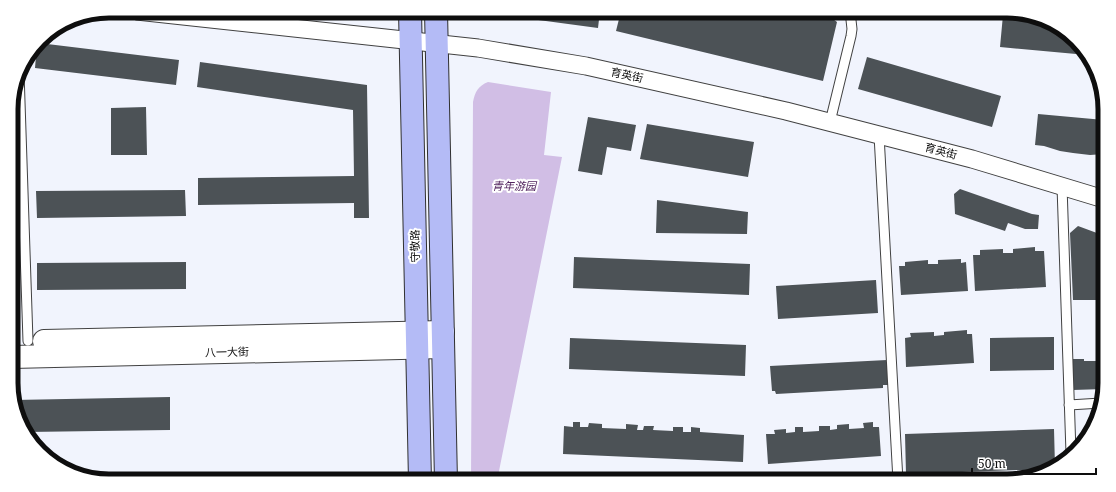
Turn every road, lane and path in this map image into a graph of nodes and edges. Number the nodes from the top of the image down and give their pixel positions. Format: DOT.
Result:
graph roads {
  1 [pos="201,18"];
  2 [pos="410,18"];
  3 [pos="436,18"];
  4 [pos="851,18"];
  5 [pos="411,41"];
  6 [pos="437,44"];
  7 [pos="19,97"];
  8 [pos="830,122"];
  9 [pos="879,135"];
  10 [pos="1062,186"];
  11 [pos="1098,197"];
  12 [pos="443,339"];
  13 [pos="417,340"];
  14 [pos="20,342"];
  15 [pos="18,357"];
  16 [pos="1096,403"];
  17 [pos="1069,404"];
  18 [pos="1071,447"];
  19 [pos="420,474"];
  20 [pos="446,474"];
  21 [pos="898,474"];
  1 -- 5 [label="street, 育英街"];
  2 -- 5 [label="main road, 守敬路"];
  3 -- 6 [label="main road"];
  4 -- 8 [label="lane"];
  5 -- 6 [label="street, 育英街"];
  5 -- 13 [label="main road, 守敬路"];
  6 -- 8 [label="street, 育英街"];
  6 -- 12 [label="main road"];
  7 -- 14 [label="lane"];
  8 -- 9 [label="street, 育英街"];
  9 -- 10 [label="street, 育英街"];
  9 -- 21 [label="lane"];
  10 -- 11 [label="street, 育英街"];
  10 -- 17 [label="lane"];
  12 -- 13 [label="street, 八一大街"];
  12 -- 20 [label="main road"];
  13 -- 14 [label="street, 八一大街"];
  13 -- 15 [label="street, 八一大街"];
  13 -- 19 [label="main road, 守敬路"];
  16 -- 17 [label="lane"];
  17 -- 18 [label="lane"];
}
